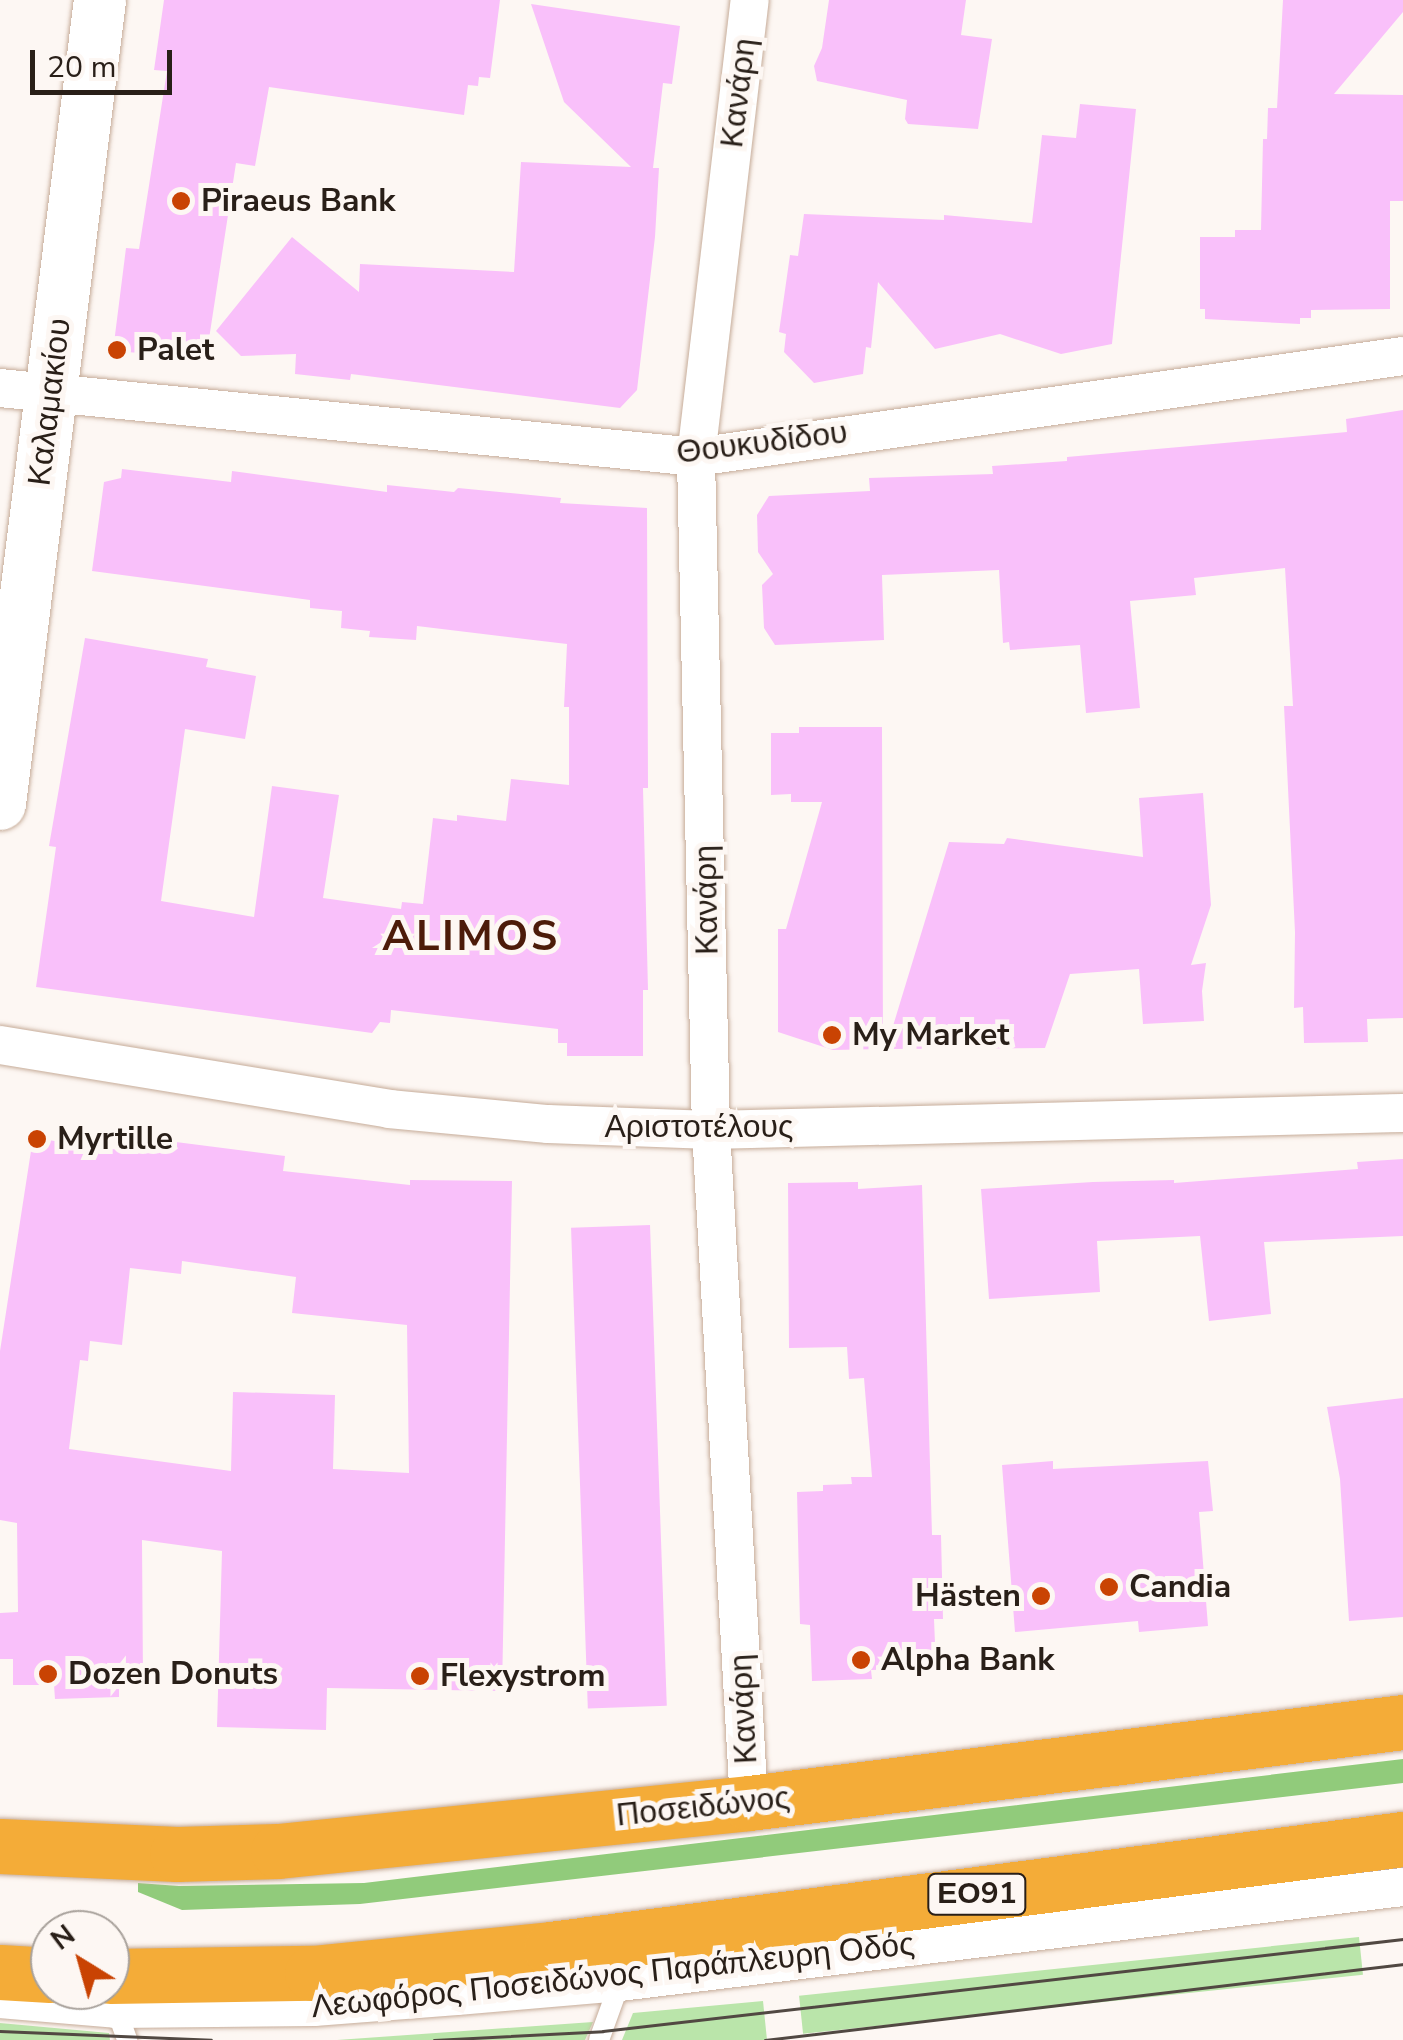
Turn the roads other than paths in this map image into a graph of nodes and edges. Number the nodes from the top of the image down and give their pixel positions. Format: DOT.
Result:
graph roads {
  1 [pos="100,0"];
  2 [pos="750,0"];
  3 [pos="1403,356"];
  4 [pos="0,388"];
  5 [pos="51,394"];
  6 [pos="696,457"];
  7 [pos="0,804"];
  8 [pos="0,1045"];
  9 [pos="1403,1112"];
  10 [pos="711,1130"];
  11 [pos="1403,1722"];
  12 [pos="749,1803"];
  13 [pos="1403,1839"];
  14 [pos="0,1846"];
  15 [pos="1403,1887"];
  16 [pos="0,1972"];
  17 [pos="30,1974"];
  18 [pos="620,1982"];
  19 [pos="0,1999"];
  20 [pos="30,2000"];
  21 [pos="130,2001"];
  22 [pos="130,2004"];
  23 [pos="599,2040"];
  1 -- 5 [label="main road, Καλαμακίου"];
  2 -- 6 [label="street, Κανάρη"];
  3 -- 6 [label="street, Θουκυδίδου"];
  4 -- 5 [label="street, Θουκυδίδου"];
  5 -- 6 [label="street, Θουκυδίδου"];
  5 -- 7 [label="main road, Καλαμακίου"];
  6 -- 10 [label="street, Κανάρη"];
  8 -- 10 [label="street, Αριστοτέλους"];
  9 -- 10 [label="street, Αριστοτέλους"];
  10 -- 12 [label="street, Κανάρη"];
  11 -- 12 [label="highway, Ποσειδώνος"];
  12 -- 14 [label="highway, Ποσειδώνος"];
  13 -- 21 [label="highway, ΕΟ91"];
  15 -- 18 [label="street, Λεωφόρος Ποσειδώνος Παράπλευρη Οδός"];
  16 -- 17 [label="highway"];
  18 -- 22 [label="street, Λεωφόρος Ποσειδώνος Παράπλευρη Οδός"];
  18 -- 23 [label="lane"];
  19 -- 20 [label="street, Λεωφόρος Ποσειδώνος Παράπλευρη Οδός"];
}
